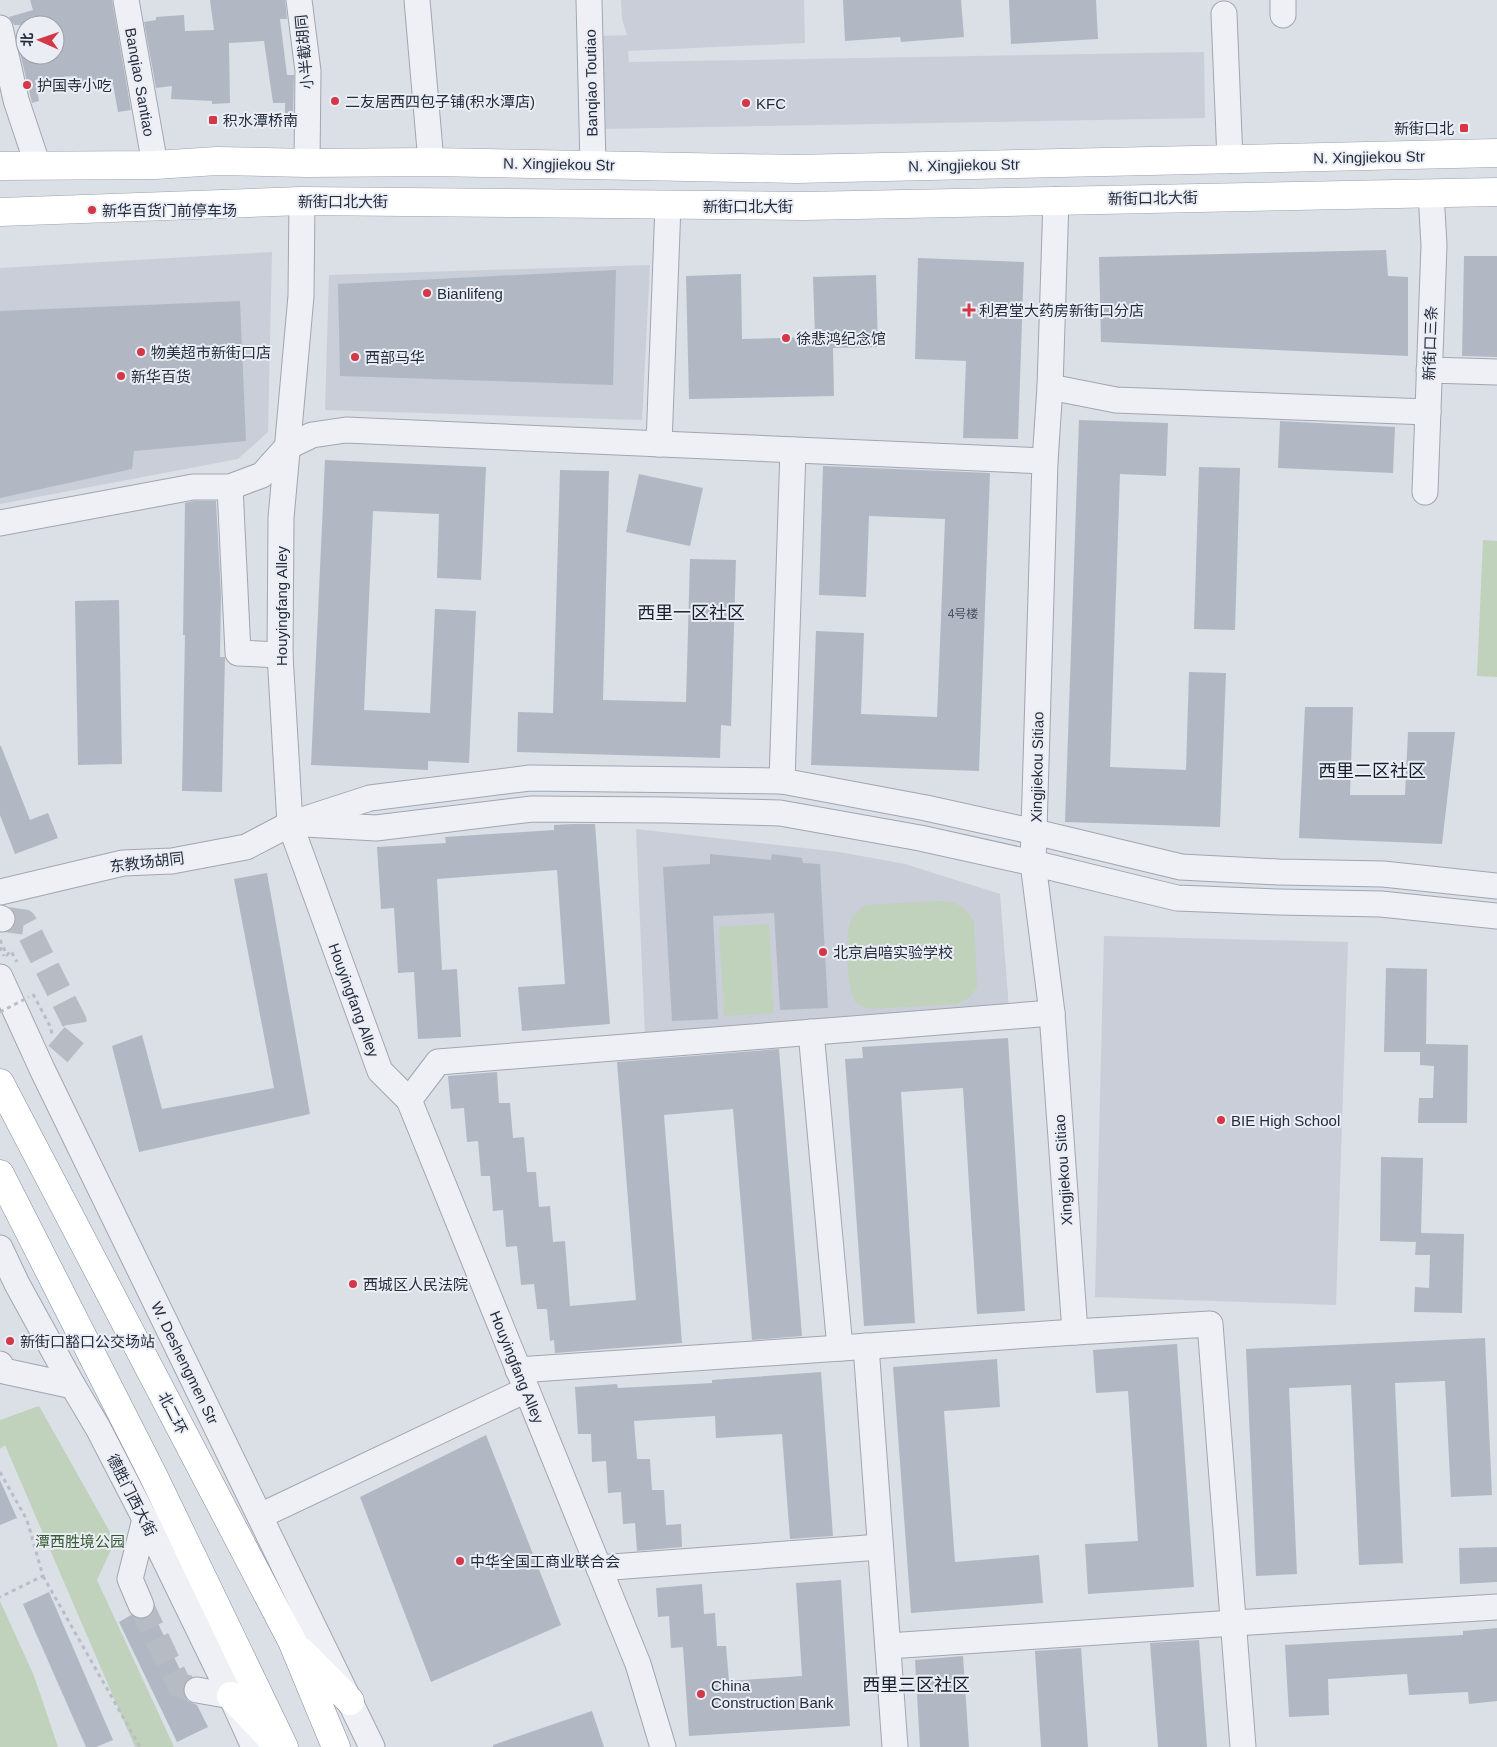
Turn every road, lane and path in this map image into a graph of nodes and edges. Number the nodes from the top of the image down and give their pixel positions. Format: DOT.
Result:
graph roads {
  1 [pos="126,0"];
  2 [pos="299,0"];
  3 [pos="417,0"];
  4 [pos="589,0"];
  5 [pos="1224,14"];
  6 [pos="0,28"];
  7 [pos="1497,153"];
  8 [pos="1230,160"];
  9 [pos="431,162"];
  10 [pos="307,163"];
  11 [pos="155,165"];
  12 [pos="593,165"];
  13 [pos="0,166"];
  14 [pos="38,166"];
  15 [pos="1497,192"];
  16 [pos="1431,193"];
  17 [pos="302,200"];
  18 [pos="1056,200"];
  19 [pos="668,205"];
  20 [pos="0,212"];
  21 [pos="1429,370"];
  22 [pos="1497,372"];
  23 [pos="1050,387"];
  24 [pos="1428,412"];
  25 [pos="658,444"];
  26 [pos="287,448"];
  27 [pos="793,450"];
  28 [pos="1045,461"];
  29 [pos="230,487"];
  30 [pos="1424,492"];
  31 [pos="0,523"];
  32 [pos="280,655"];
  33 [pos="782,781"];
  34 [pos="290,824"];
  35 [pos="1035,832"];
  36 [pos="1033,862"];
  37 [pos="1497,886"];
  38 [pos="0,892"];
  39 [pos="1497,916"];
  40 [pos="0,977"];
  41 [pos="29,997"];
  42 [pos="0,1012"];
  43 [pos="1052,1013"];
  44 [pos="811,1032"];
  45 [pos="0,1083"];
  46 [pos="409,1100"];
  47 [pos="0,1174"];
  48 [pos="0,1248"];
  49 [pos="1075,1332"];
  50 [pos="866,1346"];
  51 [pos="840,1348"];
  52 [pos="0,1364"];
  53 [pos="522,1380"];
  54 [pos="73,1386"];
  55 [pos="0,1472"];
  56 [pos="260,1516"];
  57 [pos="145,1519"];
  58 [pos="880,1547"];
  59 [pos="599,1568"];
  60 [pos="43,1576"];
  61 [pos="0,1597"];
  62 [pos="141,1604"];
  63 [pos="1497,1608"];
  64 [pos="1234,1623"];
  65 [pos="292,1641"];
  66 [pos="888,1646"];
  67 [pos="196,1690"];
  68 [pos="231,1696"];
  69 [pos="350,1701"];
  70 [pos="140,1747"];
  71 [pos="254,1747"];
  72 [pos="280,1747"];
  73 [pos="284,1747"];
  74 [pos="336,1747"];
  75 [pos="372,1747"];
  76 [pos="663,1747"];
  77 [pos="895,1747"];
  78 [pos="1242,1747"];
  1 -- 11 [label="street, Banqiao Santiao"];
  2 -- 10 [label="street, 小半截胡同"];
  3 -- 9 [label="street"];
  4 -- 12 [label="street, Banqiao Toutiao"];
  5 -- 8 [label="street"];
  6 -- 14 [label="street"];
  7 -- 8 [label="main road, N. Xingjiekou Str"];
  8 -- 12 [label="main road, N. Xingjiekou Str"];
  9 -- 10 [label="main road"];
  9 -- 12 [label="main road, N. Xingjiekou Str"];
  10 -- 11 [label="main road"];
  11 -- 14 [label="main road"];
  13 -- 14 [label="main road"];
  15 -- 16 [label="main road, 新街口北大街"];
  16 -- 18 [label="main road, 新街口北大街"];
  16 -- 21 [label="street, 新街口三条"];
  17 -- 19 [label="main road, 新街口北大街"];
  17 -- 20 [label="main road, 新街口北大街"];
  17 -- 26 [label="street, Houyingfang Alley"];
  18 -- 19 [label="main road, 新街口北大街"];
  18 -- 23 [label="street, Xingjiekou Sitiao"];
  19 -- 25 [label="street"];
  21 -- 22 [label="street"];
  21 -- 24 [label="street, 新街口三条"];
  23 -- 24 [label="street"];
  23 -- 28 [label="street, Xingjiekou Sitiao"];
  24 -- 30 [label="street, 新街口三条"];
  25 -- 26 [label="street"];
  25 -- 27 [label="street"];
  26 -- 29 [label="street"];
  26 -- 32 [label="street, Houyingfang Alley"];
  27 -- 28 [label="street"];
  27 -- 33 [label="street"];
  28 -- 35 [label="street, Xingjiekou Sitiao"];
  29 -- 31 [label="street"];
  29 -- 32 [label="street"];
  32 -- 34 [label="street, Houyingfang Alley"];
  33 -- 34 [label="street, 东教场胡同"];
  33 -- 35 [label="street, 东教场胡同"];
  34 -- 36 [label="street"];
  34 -- 38 [label="street, 东教场胡同"];
  34 -- 46 [label="street, Houyingfang Alley"];
  35 -- 36 [label="street, Xingjiekou Sitiao"];
  35 -- 37 [label="street, 东教场胡同"];
  36 -- 39 [label="street"];
  36 -- 43 [label="street, Xingjiekou Sitiao"];
  40 -- 56 [label="street, W. Deshengmen Str"];
  41 -- 42 [label="path, bridge"];
  43 -- 44 [label="street"];
  43 -- 49 [label="street, Xingjiekou Sitiao"];
  44 -- 46 [label="street"];
  44 -- 51 [label="street"];
  45 -- 65 [label="main road, 北二环"];
  46 -- 53 [label="street, Houyingfang Alley"];
  47 -- 73 [label="main road"];
  48 -- 54 [label="street, 德胜门西大街"];
  49 -- 50 [label="street"];
  49 -- 64 [label="street"];
  50 -- 51 [label="street"];
  50 -- 58 [label="street"];
  51 -- 53 [label="street"];
  52 -- 54 [label="street"];
  53 -- 56 [label="street"];
  53 -- 59 [label="street, Houyingfang Alley"];
  54 -- 57 [label="street, 德胜门西大街"];
  55 -- 60 [label="path"];
  56 -- 69 [label="street, W. Deshengmen Str"];
  57 -- 62 [label="street"];
  57 -- 68 [label="street, 德胜门西大街"];
  58 -- 59 [label="street"];
  58 -- 66 [label="street"];
  59 -- 76 [label="street, Houyingfang Alley"];
  60 -- 61 [label="path"];
  60 -- 70 [label="path"];
  63 -- 64 [label="street"];
  64 -- 66 [label="street"];
  64 -- 78 [label="street"];
  65 -- 69 [label="main road"];
  65 -- 74 [label="main road, 北二环"];
  66 -- 77 [label="street"];
  67 -- 68 [label="street"];
  68 -- 71 [label="street, 德胜门西大街"];
  68 -- 72 [label="main road"];
  69 -- 75 [label="street, W. Deshengmen Str"];
}
